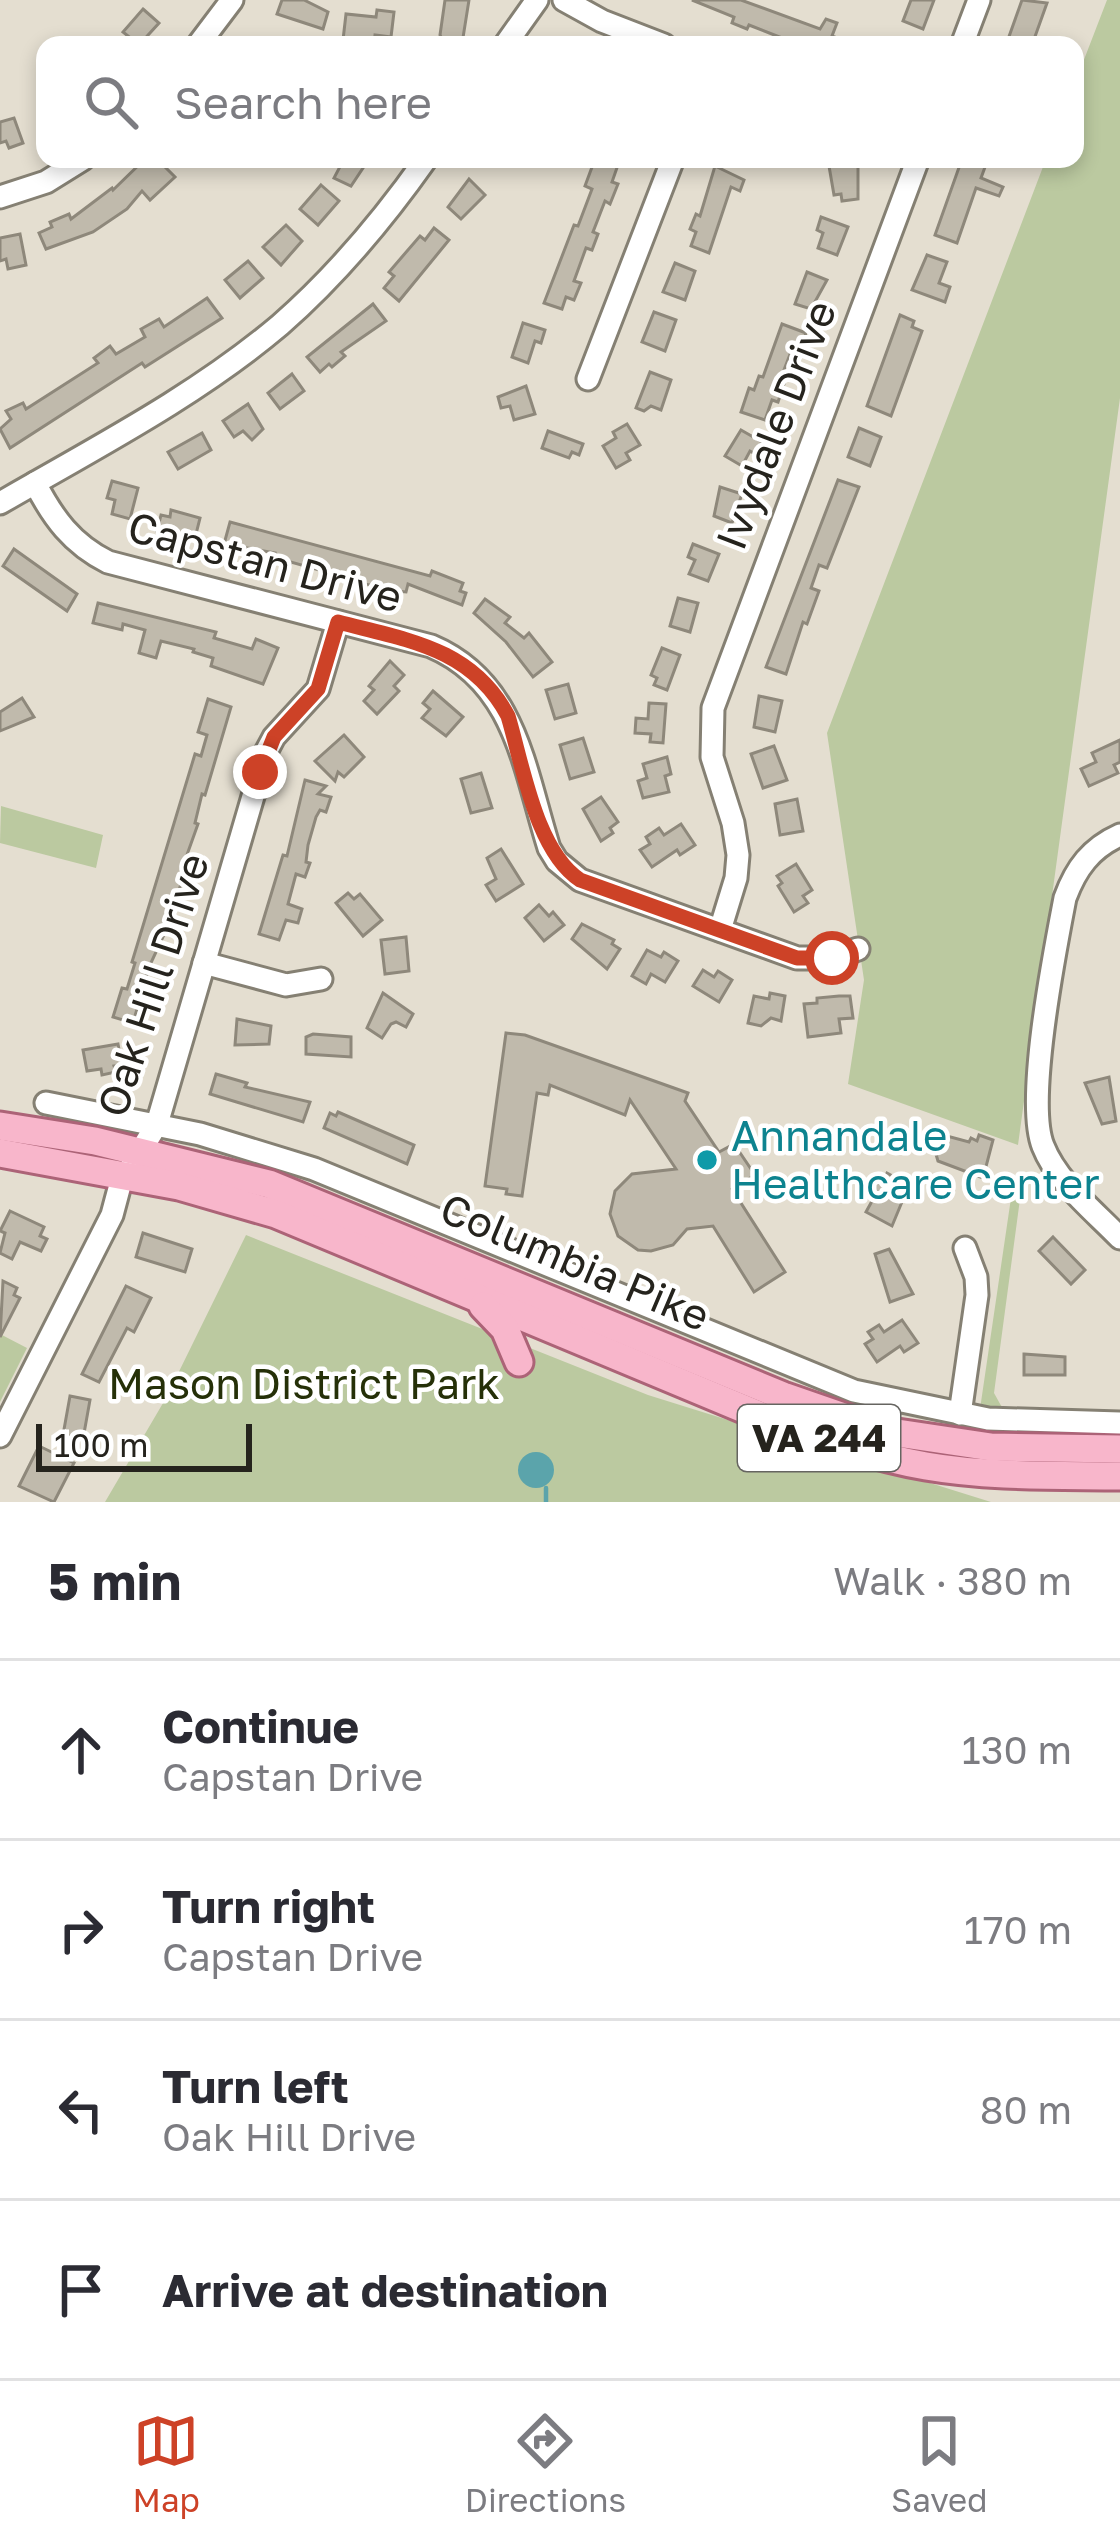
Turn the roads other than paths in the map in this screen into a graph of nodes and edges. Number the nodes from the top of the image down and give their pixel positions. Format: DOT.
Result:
graph roads {
  1 [pos="232,0"];
  2 [pos="537,0"];
  3 [pos="564,0"];
  4 [pos="979,0"];
  5 [pos="205,36"];
  6 [pos="512,36"];
  7 [pos="641,36"];
  8 [pos="965,36"];
  9 [pos="69,168"];
  10 [pos="419,168"];
  11 [pos="670,168"];
  12 [pos="915,168"];
  13 [pos="0,197"];
  14 [pos="589,379"];
  15 [pos="34,483"];
  16 [pos="0,503"];
  17 [pos="338,622"];
  18 [pos="1120,835"];
  19 [pos="720,930"];
  20 [pos="858,949"];
  21 [pos="204,963"];
  22 [pos="321,979"];
  23 [pos="46,1103"];
  24 [pos="157,1124"];
  25 [pos="0,1126"];
  26 [pos="0,1153"];
  27 [pos="133,1163"];
  28 [pos="1120,1238"];
  29 [pos="964,1248"];
  30 [pos="466,1293"];
  31 [pos="519,1362"];
  32 [pos="960,1414"];
  33 [pos="1120,1423"];
  34 [pos="0,1436"];
  35 [pos="1120,1449"];
  36 [pos="1120,1476"];
  1 -- 5 [label="street"];
  2 -- 6 [label="street"];
  3 -- 7 [label="street"];
  4 -- 8 [label="street"];
  9 -- 13 [label="street"];
  10 -- 15 [label="street"];
  11 -- 14 [label="street"];
  12 -- 19 [label="street, Ivydale Drive"];
  15 -- 16 [label="street"];
  15 -- 17 [label="street, Capstan Drive"];
  17 -- 19 [label="street, Capstan Drive"];
  17 -- 21 [label="street, Oak Hill Drive"];
  18 -- 28 [label="street"];
  19 -- 20 [label="street, Capstan Drive"];
  21 -- 22 [label="street"];
  21 -- 24 [label="street, Oak Hill Drive"];
  23 -- 24 [label="street"];
  24 -- 27 [label="street, Oak Hill Drive"];
  24 -- 32 [label="street"];
  25 -- 27 [label="main road, Columbia Pike / VA 244"];
  26 -- 27 [label="main road, Columbia Pike / VA 244"];
  27 -- 30 [label="main road, Columbia Pike / VA 244"];
  27 -- 34 [label="street, Oak Hill Drive"];
  27 -- 35 [label="main road, Columbia Pike / VA 244"];
  29 -- 32 [label="street"];
  30 -- 31 [label="main road"];
  30 -- 36 [label="main road, Columbia Pike / VA 244"];
  32 -- 33 [label="street"];
}
